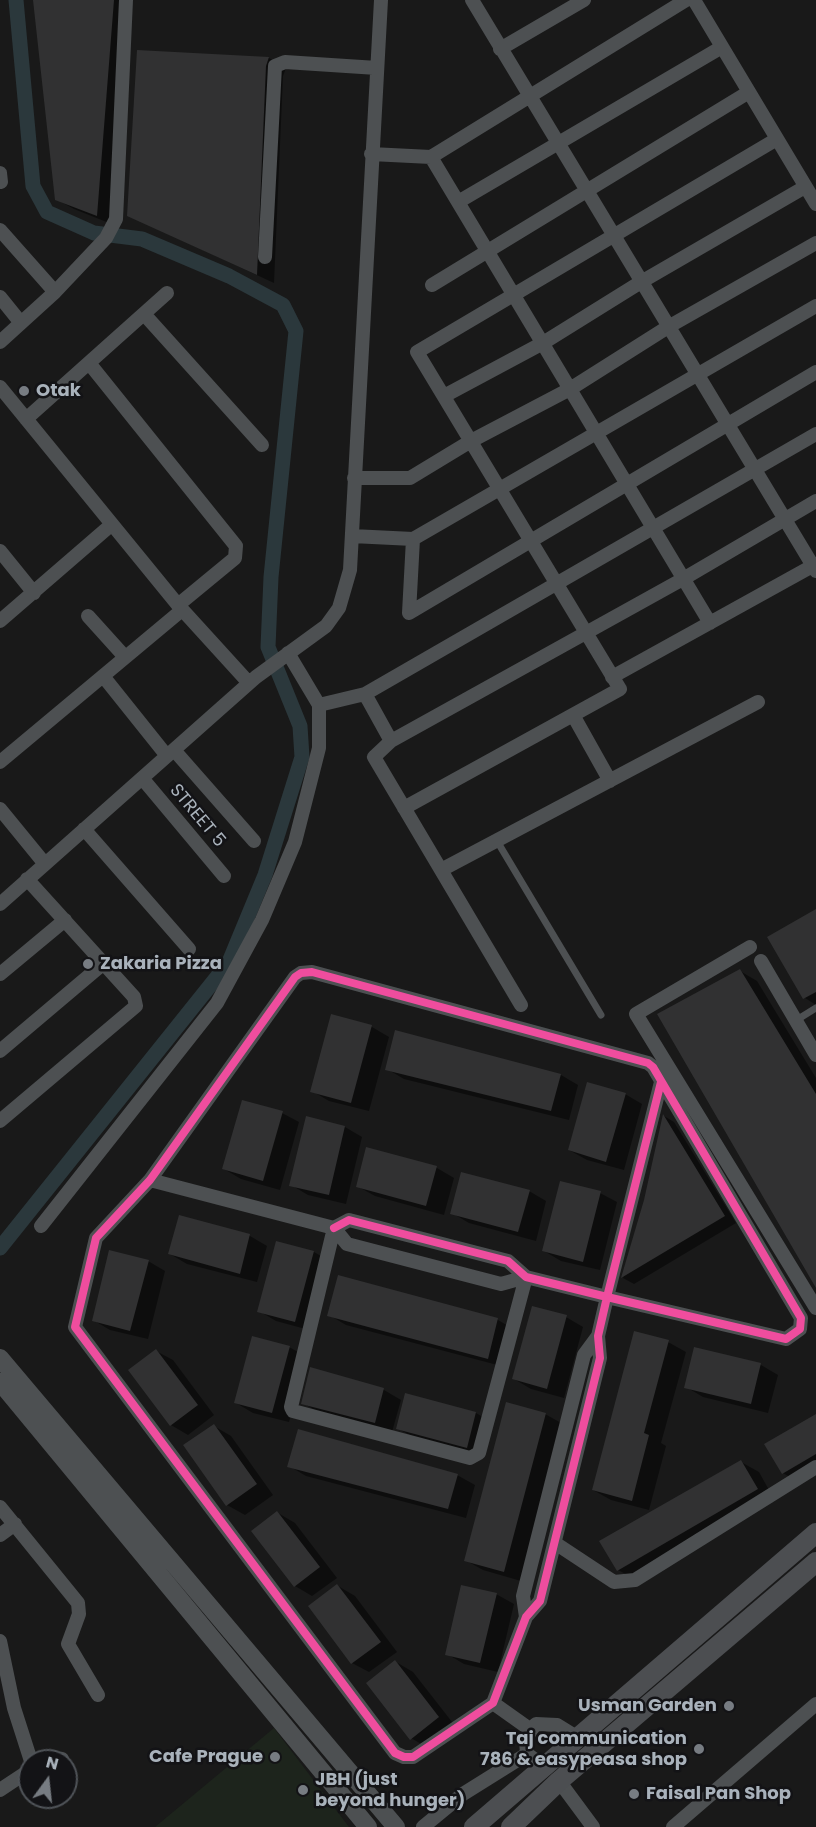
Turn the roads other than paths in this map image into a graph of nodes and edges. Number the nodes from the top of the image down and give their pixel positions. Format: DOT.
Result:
graph roads {
  1 [pos="126,0"];
  2 [pos="381,0"];
  3 [pos="584,0"];
  4 [pos="687,0"];
  5 [pos="694,0"];
  6 [pos="475,1"];
  7 [pos="722,47"];
  8 [pos="500,49"];
  9 [pos="377,68"];
  10 [pos="749,92"];
  11 [pos="529,97"];
  12 [pos="777,139"];
  13 [pos="557,144"];
  14 [pos="371,154"];
  15 [pos="431,157"];
  16 [pos="0,173"];
  17 [pos="1,182"];
  18 [pos="805,186"];
  19 [pos="587,191"];
  20 [pos="458,202"];
  21 [pos="816,204"];
  22 [pos="0,230"];
  23 [pos="614,237"];
  24 [pos="816,243"];
  25 [pos="487,251"];
  26 [pos="265,257"];
  27 [pos="641,282"];
  28 [pos="432,285"];
  29 [pos="56,292"];
  30 [pos="167,293"];
  31 [pos="514,295"];
  32 [pos="0,297"];
  33 [pos="816,306"];
  34 [pos="144,314"];
  35 [pos="21,323"];
  36 [pos="668,327"];
  37 [pos="0,342"];
  38 [pos="543,343"];
  39 [pos="89,363"];
  40 [pos="816,372"];
  41 [pos="698,375"];
  42 [pos="0,387"];
  43 [pos="570,388"];
  44 [pos="444,396"];
  45 [pos="26,419"];
  46 [pos="727,424"];
  47 [pos="596,433"];
  48 [pos="816,434"];
  49 [pos="471,441"];
  50 [pos="262,445"];
  51 [pos="755,469"];
  52 [pos="354,478"];
  53 [pos="626,483"];
  54 [pos="500,489"];
  55 [pos="816,501"];
  56 [pos="785,519"];
  57 [pos="111,525"];
  58 [pos="653,528"];
  59 [pos="352,536"];
  60 [pos="530,539"];
  61 [pos="413,540"];
  62 [pos="0,551"];
  63 [pos="815,567"];
  64 [pos="683,579"];
  65 [pos="556,584"];
  66 [pos="34,592"];
  67 [pos="180,607"];
  68 [pos="88,616"];
  69 [pos="0,621"];
  70 [pos="710,623"];
  71 [pos="585,633"];
  72 [pos="284,655"];
  73 [pos="125,657"];
  74 [pos="104,676"];
  75 [pos="612,677"];
  76 [pos="253,680"];
  77 [pos="365,694"];
  78 [pos="758,702"];
  79 [pos="319,705"];
  80 [pos="573,716"];
  81 [pos="391,741"];
  82 [pos="171,753"];
  83 [pos="0,762"];
  84 [pos="142,778"];
  85 [pos="610,781"];
  86 [pos="404,808"];
  87 [pos="0,809"];
  88 [pos="84,829"];
  89 [pos="254,841"];
  90 [pos="497,841"];
  91 [pos="45,864"];
  92 [pos="441,870"];
  93 [pos="224,876"];
  94 [pos="27,879"];
  95 [pos="0,904"];
  96 [pos="65,920"];
  97 [pos="750,947"];
  98 [pos="189,949"];
  99 [pos="761,961"];
  100 [pos="104,963"];
  101 [pos="0,974"];
  102 [pos="522,1005"];
  103 [pos="816,1008"];
  104 [pos="601,1015"];
  105 [pos="795,1021"];
  106 [pos="0,1052"];
  107 [pos="816,1055"];
  108 [pos="661,1082"];
  109 [pos="0,1121"];
  110 [pos="150,1180"];
  111 [pos="40,1226"];
  112 [pos="334,1228"];
  113 [pos="429,1240"];
  114 [pos="423,1264"];
  115 [pos="526,1277"];
  116 [pos="607,1297"];
  117 [pos="816,1308"];
  118 [pos="598,1335"];
  119 [pos="0,1358"];
  120 [pos="0,1382"];
  121 [pos="816,1467"];
  122 [pos="0,1507"];
  123 [pos="15,1524"];
  124 [pos="816,1533"];
  125 [pos="0,1535"];
  126 [pos="555,1543"];
  127 [pos="816,1562"];
  128 [pos="526,1617"];
  129 [pos="0,1641"];
  130 [pos="98,1695"];
  131 [pos="493,1703"];
  132 [pos="816,1704"];
  133 [pos="531,1730"];
  134 [pos="578,1738"];
  135 [pos="27,1749"];
  136 [pos="527,1754"];
  137 [pos="552,1774"];
  138 [pos="18,1778"];
  139 [pos="0,1790"];
  140 [pos="368,1827"];
  141 [pos="396,1827"];
  142 [pos="423,1827"];
  143 [pos="474,1827"];
  144 [pos="512,1827"];
  145 [pos="593,1827"];
  146 [pos="673,1827"];
  1 -- 29 [label="street"];
  2 -- 9 [label="street"];
  3 -- 8 [label="street"];
  4 -- 11 [label="street"];
  5 -- 7 [label="street"];
  6 -- 8 [label="street"];
  7 -- 10 [label="street"];
  7 -- 13 [label="street"];
  8 -- 11 [label="street"];
  9 -- 14 [label="street"];
  9 -- 26 [label="street"];
  10 -- 12 [label="street"];
  10 -- 19 [label="street"];
  11 -- 13 [label="street"];
  11 -- 15 [label="street"];
  12 -- 18 [label="street"];
  12 -- 23 [label="street"];
  13 -- 19 [label="street"];
  13 -- 20 [label="street"];
  14 -- 15 [label="street"];
  14 -- 52 [label="street"];
  15 -- 20 [label="street"];
  16 -- 17 [label="street"];
  18 -- 21 [label="street"];
  18 -- 27 [label="street"];
  19 -- 23 [label="street"];
  19 -- 25 [label="street"];
  20 -- 25 [label="street"];
  22 -- 29 [label="street"];
  23 -- 27 [label="street"];
  23 -- 31 [label="street"];
  24 -- 36 [label="street"];
  25 -- 28 [label="street"];
  25 -- 31 [label="street"];
  27 -- 36 [label="street"];
  27 -- 38 [label="street"];
  29 -- 35 [label="street"];
  30 -- 34 [label="street"];
  31 -- 38 [label="street"];
  31 -- 44 [label="street"];
  32 -- 35 [label="street"];
  33 -- 41 [label="street"];
  34 -- 39 [label="street"];
  34 -- 50 [label="street"];
  35 -- 37 [label="street"];
  36 -- 41 [label="street"];
  36 -- 43 [label="street"];
  38 -- 43 [label="street"];
  38 -- 44 [label="street"];
  39 -- 45 [label="street"];
  39 -- 67 [label="street"];
  40 -- 46 [label="street"];
  41 -- 46 [label="street"];
  41 -- 47 [label="street"];
  42 -- 45 [label="street"];
  43 -- 47 [label="street"];
  43 -- 49 [label="street"];
  44 -- 49 [label="street"];
  45 -- 57 [label="street"];
  46 -- 51 [label="street"];
  46 -- 53 [label="street"];
  47 -- 53 [label="street"];
  47 -- 54 [label="street"];
  48 -- 51 [label="street"];
  49 -- 52 [label="street"];
  49 -- 54 [label="street"];
  51 -- 56 [label="street"];
  51 -- 58 [label="street"];
  52 -- 59 [label="street"];
  53 -- 58 [label="street"];
  53 -- 60 [label="street"];
  54 -- 60 [label="street"];
  54 -- 61 [label="street"];
  55 -- 56 [label="street"];
  56 -- 63 [label="street"];
  56 -- 64 [label="street"];
  57 -- 66 [label="street"];
  57 -- 67 [label="street"];
  58 -- 64 [label="street"];
  58 -- 65 [label="street"];
  59 -- 61 [label="street"];
  59 -- 72 [label="street"];
  60 -- 61 [label="street"];
  60 -- 65 [label="street"];
  62 -- 66 [label="street"];
  63 -- 70 [label="street"];
  64 -- 70 [label="street"];
  64 -- 71 [label="street"];
  65 -- 71 [label="street"];
  65 -- 77 [label="street"];
  66 -- 69 [label="street"];
  67 -- 73 [label="street"];
  67 -- 76 [label="street"];
  68 -- 73 [label="street"];
  70 -- 75 [label="street"];
  71 -- 75 [label="street"];
  71 -- 81 [label="street"];
  72 -- 76 [label="street"];
  72 -- 79 [label="street"];
  73 -- 74 [label="street"];
  74 -- 82 [label="street"];
  74 -- 83 [label="street"];
  75 -- 80 [label="street"];
  76 -- 82 [label="street"];
  77 -- 79 [label="street"];
  77 -- 81 [label="street"];
  78 -- 85 [label="street"];
  79 -- 111 [label="street"];
  80 -- 85 [label="street"];
  80 -- 86 [label="street"];
  81 -- 86 [label="street"];
  82 -- 84 [label="street"];
  82 -- 89 [label="street"];
  84 -- 88 [label="street"];
  84 -- 93 [label="street, STREET 5"];
  85 -- 90 [label="street"];
  86 -- 92 [label="street"];
  87 -- 91 [label="street"];
  88 -- 91 [label="street"];
  88 -- 98 [label="street"];
  90 -- 92 [label="street"];
  90 -- 104 [label="lane"];
  91 -- 94 [label="street"];
  92 -- 102 [label="street"];
  94 -- 95 [label="street"];
  94 -- 96 [label="street"];
  96 -- 100 [label="street"];
  96 -- 101 [label="street"];
  97 -- 117 [label="street"];
  99 -- 105 [label="street"];
  100 -- 106 [label="street"];
  100 -- 109 [label="street"];
  103 -- 105 [label="lane"];
  105 -- 107 [label="street"];
  108 -- 110 [label="street"];
  108 -- 116 [label="street"];
  108 -- 116 [label="street"];
  110 -- 112 [label="street"];
  110 -- 131 [label="street"];
  112 -- 113 [label="street"];
  112 -- 114 [label="street"];
  112 -- 115 [label="street"];
  113 -- 114 [label="street"];
  113 -- 115 [label="street"];
  114 -- 115 [label="street"];
  115 -- 116 [label="street"];
  116 -- 118 [label="street"];
  118 -- 126 [label="street"];
  118 -- 128 [label="street"];
  119 -- 141 [label="street"];
  120 -- 140 [label="street"];
  121 -- 126 [label="street"];
  122 -- 123 [label="street"];
  123 -- 125 [label="street"];
  123 -- 130 [label="street"];
  124 -- 134 [label="main road"];
  126 -- 128 [label="street"];
  127 -- 137 [label="main road"];
  128 -- 131 [label="street"];
  129 -- 135 [label="street"];
  131 -- 133 [label="street"];
  132 -- 146 [label="street"];
  133 -- 134 [label="street"];
  133 -- 136 [label="street"];
  134 -- 137 [label="main road"];
  136 -- 137 [label="street"];
  136 -- 142 [label="street"];
  137 -- 143 [label="main road"];
  137 -- 144 [label="main road"];
  137 -- 145 [label="street"];
  138 -- 139 [label="street"];
}
